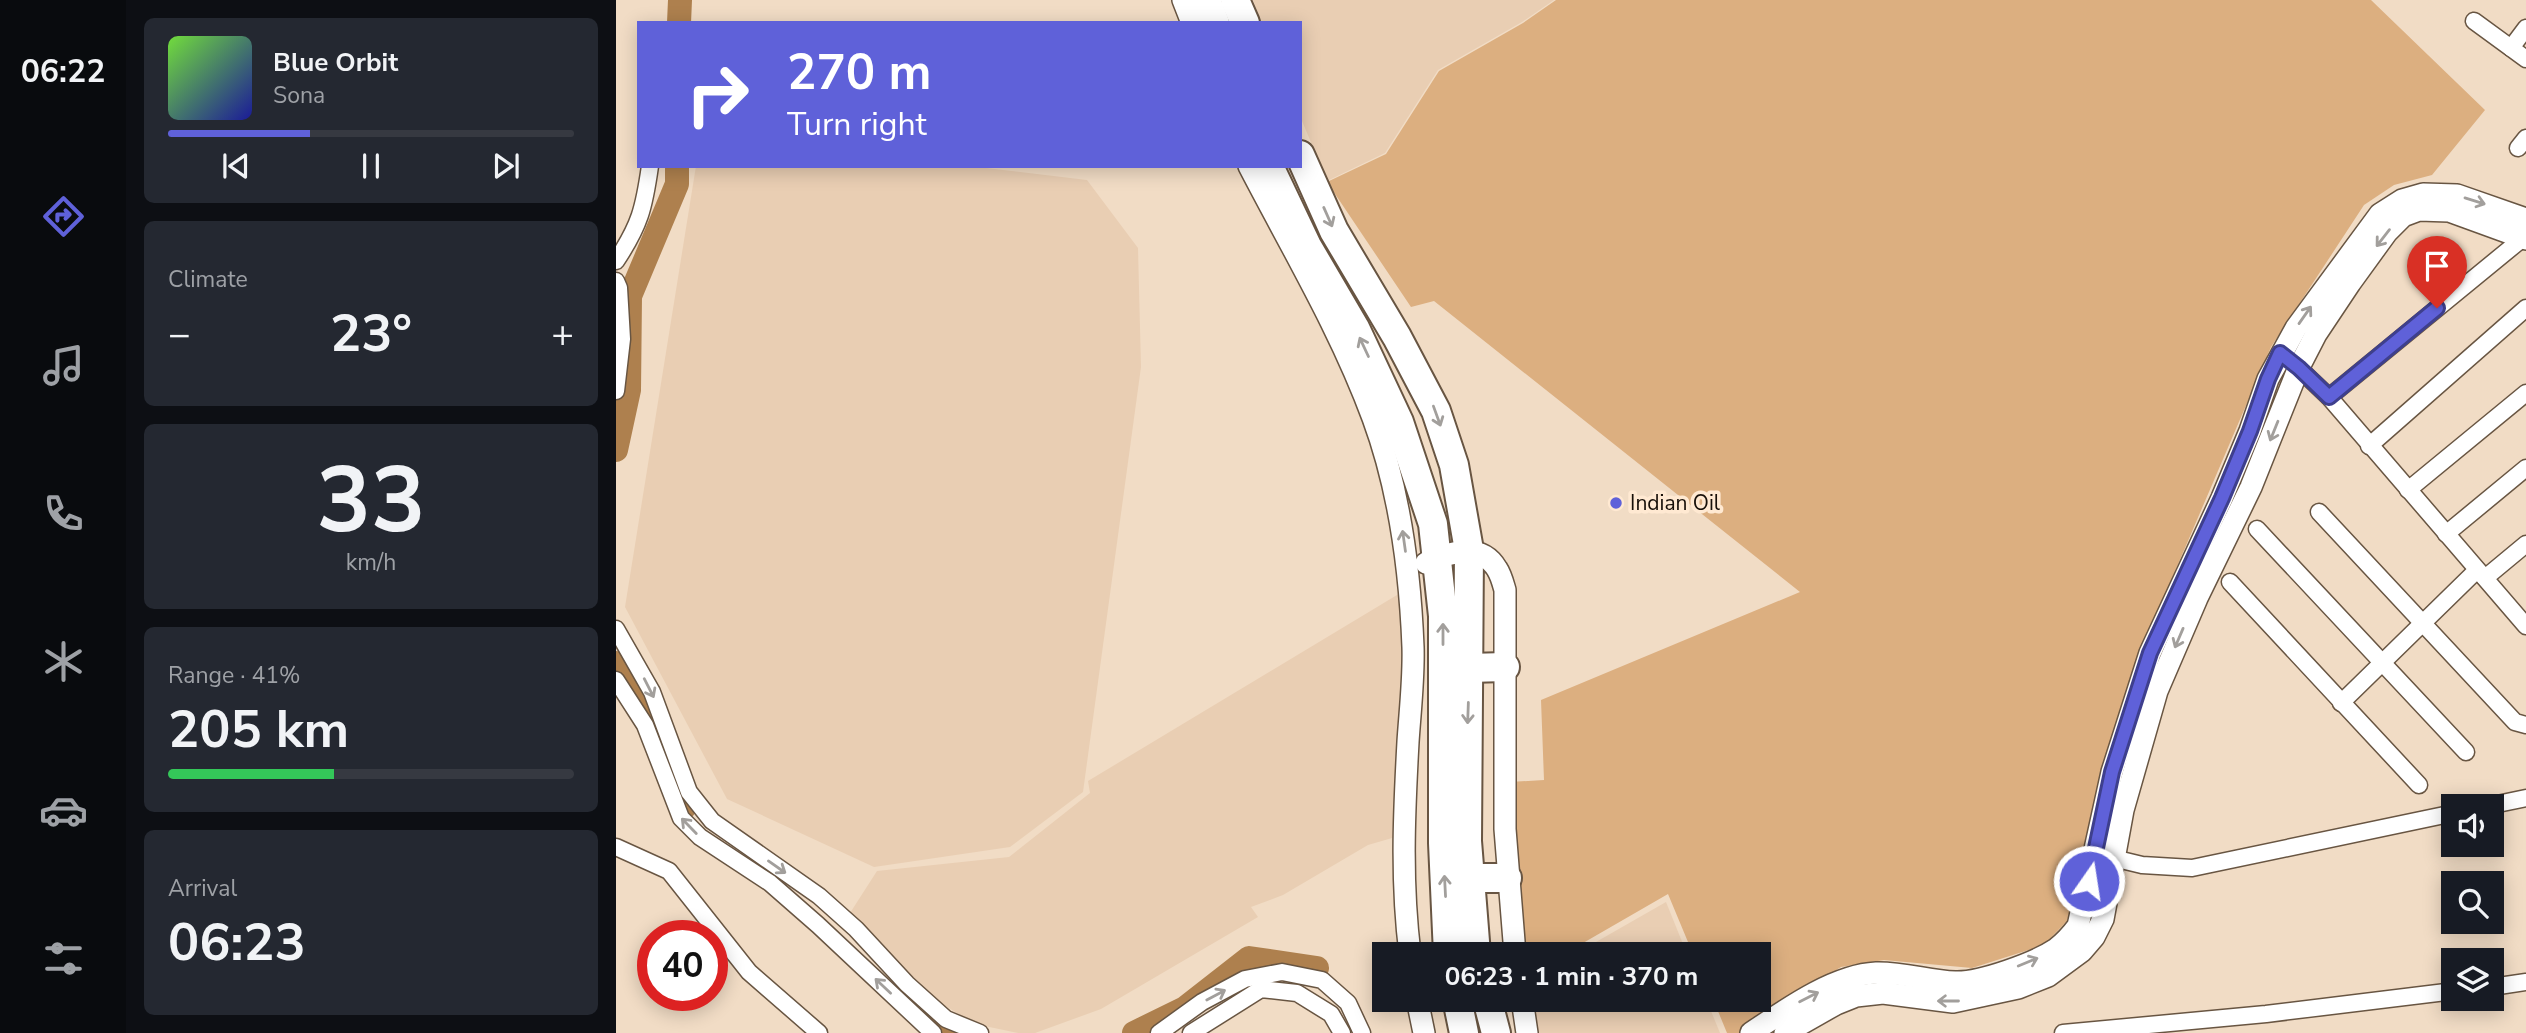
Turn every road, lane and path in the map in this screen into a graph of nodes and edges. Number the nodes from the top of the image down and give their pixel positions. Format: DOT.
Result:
graph roads {
  1 [pos="1183,0"];
  2 [pos="1206,0"];
  3 [pos="1235,0"];
  4 [pos="1191,21"];
  5 [pos="1214,21"];
  6 [pos="1244,21"];
  7 [pos="2474,21"];
  8 [pos="2526,28"];
  9 [pos="2511,48"];
  10 [pos="2526,59"];
  11 [pos="1302,160"];
  12 [pos="650,168"];
  13 [pos="1250,168"];
  14 [pos="1270,168"];
  15 [pos="2525,232"];
  16 [pos="616,261"];
  17 [pos="616,281"];
  18 [pos="618,304"];
  19 [pos="2526,308"];
  20 [pos="2280,353"];
  21 [pos="2299,368"];
  22 [pos="616,391"];
  23 [pos="2526,393"];
  24 [pos="2329,397"];
  25 [pos="2369,446"];
  26 [pos="2526,468"];
  27 [pos="2408,490"];
  28 [pos="2319,512"];
  29 [pos="2257,529"];
  30 [pos="2446,534"];
  31 [pos="2526,544"];
  32 [pos="1469,550"];
  33 [pos="1438,557"];
  34 [pos="1408,572"];
  35 [pos="2481,574"];
  36 [pos="2230,582"];
  37 [pos="2423,623"];
  38 [pos="2525,624"];
  39 [pos="616,629"];
  40 [pos="2382,662"];
  41 [pos="1505,667"];
  42 [pos="1469,668"];
  43 [pos="616,680"];
  44 [pos="2341,703"];
  45 [pos="2526,725"];
  46 [pos="2466,752"];
  47 [pos="2419,785"];
  48 [pos="2526,798"];
  49 [pos="2504,803"];
  50 [pos="2441,816"];
  51 [pos="616,847"];
  52 [pos="2113,858"];
  53 [pos="1470,878"];
  54 [pos="1507,878"];
  55 [pos="1409,942"];
  56 [pos="1447,942"];
  57 [pos="1475,942"];
  58 [pos="1514,942"];
  59 [pos="2526,982"];
  60 [pos="2504,985"];
  61 [pos="2441,993"];
  62 [pos="1420,1012"];
  63 [pos="1460,1012"];
  64 [pos="1490,1012"];
  65 [pos="1524,1012"];
  66 [pos="819,1033"];
  67 [pos="933,1033"];
  68 [pos="980,1033"];
  69 [pos="1159,1033"];
  70 [pos="1191,1033"];
  71 [pos="1342,1033"];
  72 [pos="1362,1033"];
  73 [pos="1424,1033"];
  74 [pos="1464,1033"];
  75 [pos="1496,1033"];
  76 [pos="1527,1033"];
  77 [pos="1752,1033"];
  78 [pos="1785,1033"];
  79 [pos="2063,1033"];
  1 -- 4 [label="street"];
  2 -- 5 [label="highway"];
  3 -- 6 [label="highway"];
  7 -- 9 [label="street"];
  8 -- 9 [label="street"];
  9 -- 10 [label="street"];
  11 -- 32 [label="highway, one-way"];
  12 -- 16 [label="street"];
  34 -- 13 [label="street, one-way"];
  33 -- 14 [label="highway, one-way"];
  20 -- 15 [label="street, one-way"];
  15 -- 21 [label="street, one-way"];
  15 -- 24 [label="street"];
  17 -- 18 [label="street"];
  18 -- 22 [label="street"];
  19 -- 25 [label="street"];
  20 -- 21 [label="street"];
  77 -- 20 [label="street, one-way"];
  21 -- 24 [label="street"];
  21 -- 52 [label="street, one-way"];
  23 -- 27 [label="street"];
  24 -- 25 [label="street"];
  25 -- 27 [label="street"];
  26 -- 30 [label="street"];
  27 -- 30 [label="street"];
  28 -- 37 [label="street"];
  29 -- 40 [label="street"];
  30 -- 35 [label="street"];
  31 -- 35 [label="street"];
  32 -- 33 [label="street"];
  32 -- 41 [label="street"];
  32 -- 42 [label="highway"];
  33 -- 34 [label="street"];
  56 -- 33 [label="highway, one-way"];
  34 -- 55 [label="street"];
  35 -- 37 [label="street"];
  35 -- 38 [label="street"];
  36 -- 44 [label="street"];
  37 -- 40 [label="street"];
  37 -- 45 [label="street"];
  39 -- 68 [label="street, one-way"];
  40 -- 44 [label="street"];
  40 -- 46 [label="street"];
  41 -- 42 [label="highway"];
  41 -- 54 [label="street"];
  42 -- 53 [label="highway, one-way"];
  67 -- 43 [label="street, one-way"];
  44 -- 47 [label="street"];
  48 -- 49 [label="street"];
  50 -- 52 [label="street"];
  51 -- 66 [label="street"];
  52 -- 78 [label="street, one-way"];
  53 -- 54 [label="highway"];
  53 -- 57 [label="highway"];
  54 -- 58 [label="street"];
  59 -- 60 [label="street"];
  61 -- 79 [label="street"];
  62 -- 73 [label="street"];
  63 -- 74 [label="highway"];
  64 -- 75 [label="highway"];
  65 -- 76 [label="street"];
  69 -- 72 [label="street, one-way"];
  70 -- 71 [label="street"];
}
